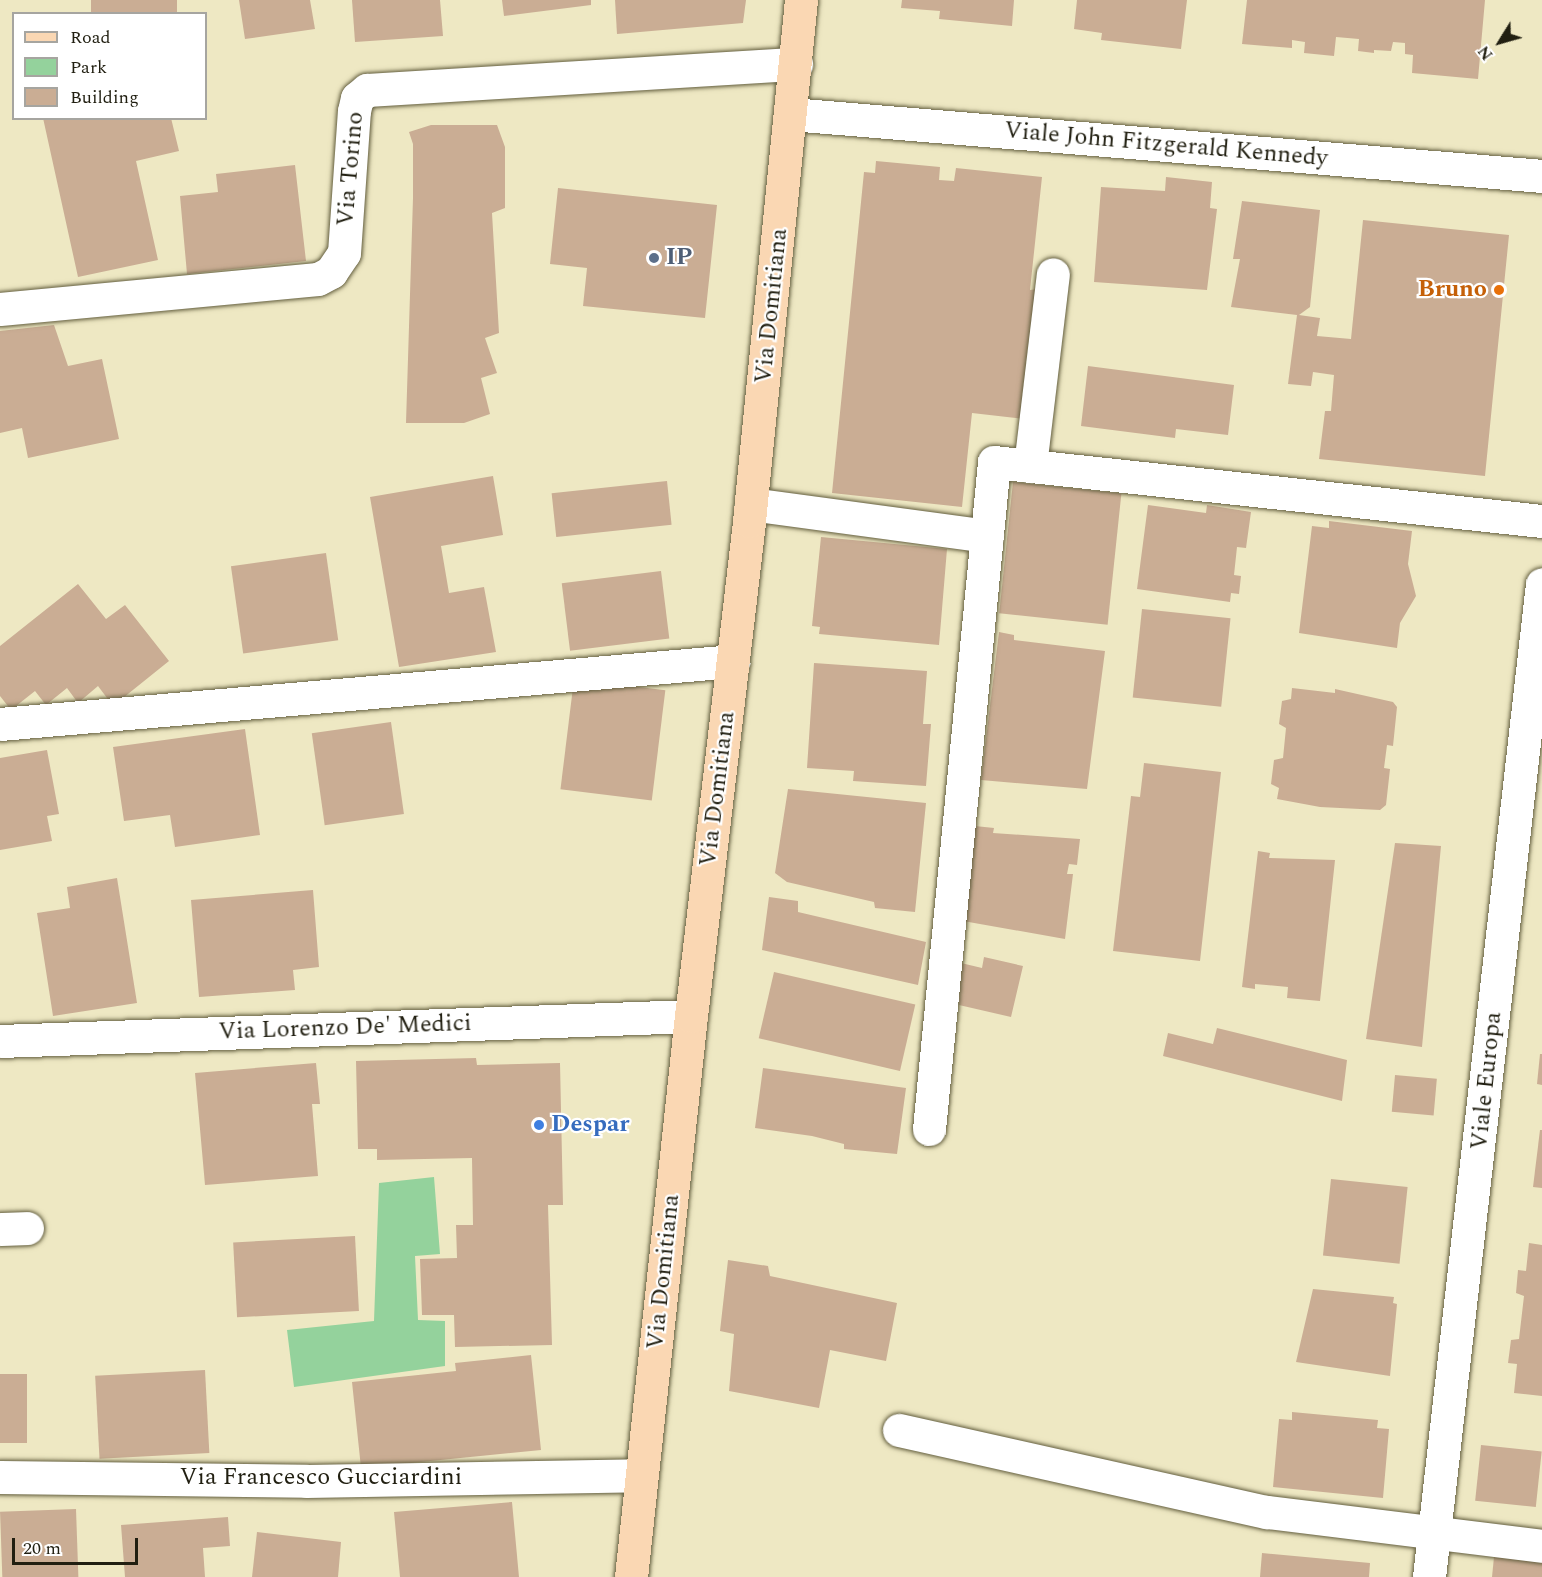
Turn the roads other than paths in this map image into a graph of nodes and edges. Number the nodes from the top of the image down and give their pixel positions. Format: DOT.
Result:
graph roads {
  1 [pos="801,0"];
  2 [pos="796,64"];
  3 [pos="790,114"];
  4 [pos="1542,176"];
  5 [pos="1053,274"];
  6 [pos="0,309"];
  7 [pos="1030,466"];
  8 [pos="751,504"];
  9 [pos="1542,521"];
  10 [pos="987,536"];
  11 [pos="1542,584"];
  12 [pos="733,661"];
  13 [pos="0,724"];
  14 [pos="690,1016"];
  15 [pos="0,1041"];
  16 [pos="929,1129"];
  17 [pos="898,1430"];
  18 [pos="642,1475"];
  19 [pos="0,1477"];
  20 [pos="1437,1535"];
  21 [pos="1542,1546"];
  22 [pos="631,1577"];
  23 [pos="1429,1577"];
  1 -- 2 [label="main road, Via Domitiana"];
  2 -- 3 [label="main road, Via Domitiana"];
  2 -- 6 [label="street, Via Torino"];
  3 -- 4 [label="street, Viale John Fitzgerald Kennedy"];
  3 -- 8 [label="main road, Via Domitiana"];
  5 -- 7 [label="street"];
  7 -- 9 [label="street"];
  7 -- 10 [label="street"];
  8 -- 10 [label="street"];
  8 -- 12 [label="main road, Via Domitiana"];
  10 -- 16 [label="street"];
  11 -- 20 [label="street, Viale Europa"];
  12 -- 13 [label="street"];
  12 -- 14 [label="main road, Via Domitiana"];
  14 -- 15 [label="street, Via Lorenzo De' Medici"];
  14 -- 18 [label="main road, Via Domitiana"];
  17 -- 20 [label="street"];
  18 -- 19 [label="street, Via Francesco Gucciardini"];
  18 -- 22 [label="main road, Via Domitiana"];
  20 -- 21 [label="street"];
  20 -- 23 [label="street, Viale Europa"];
}
